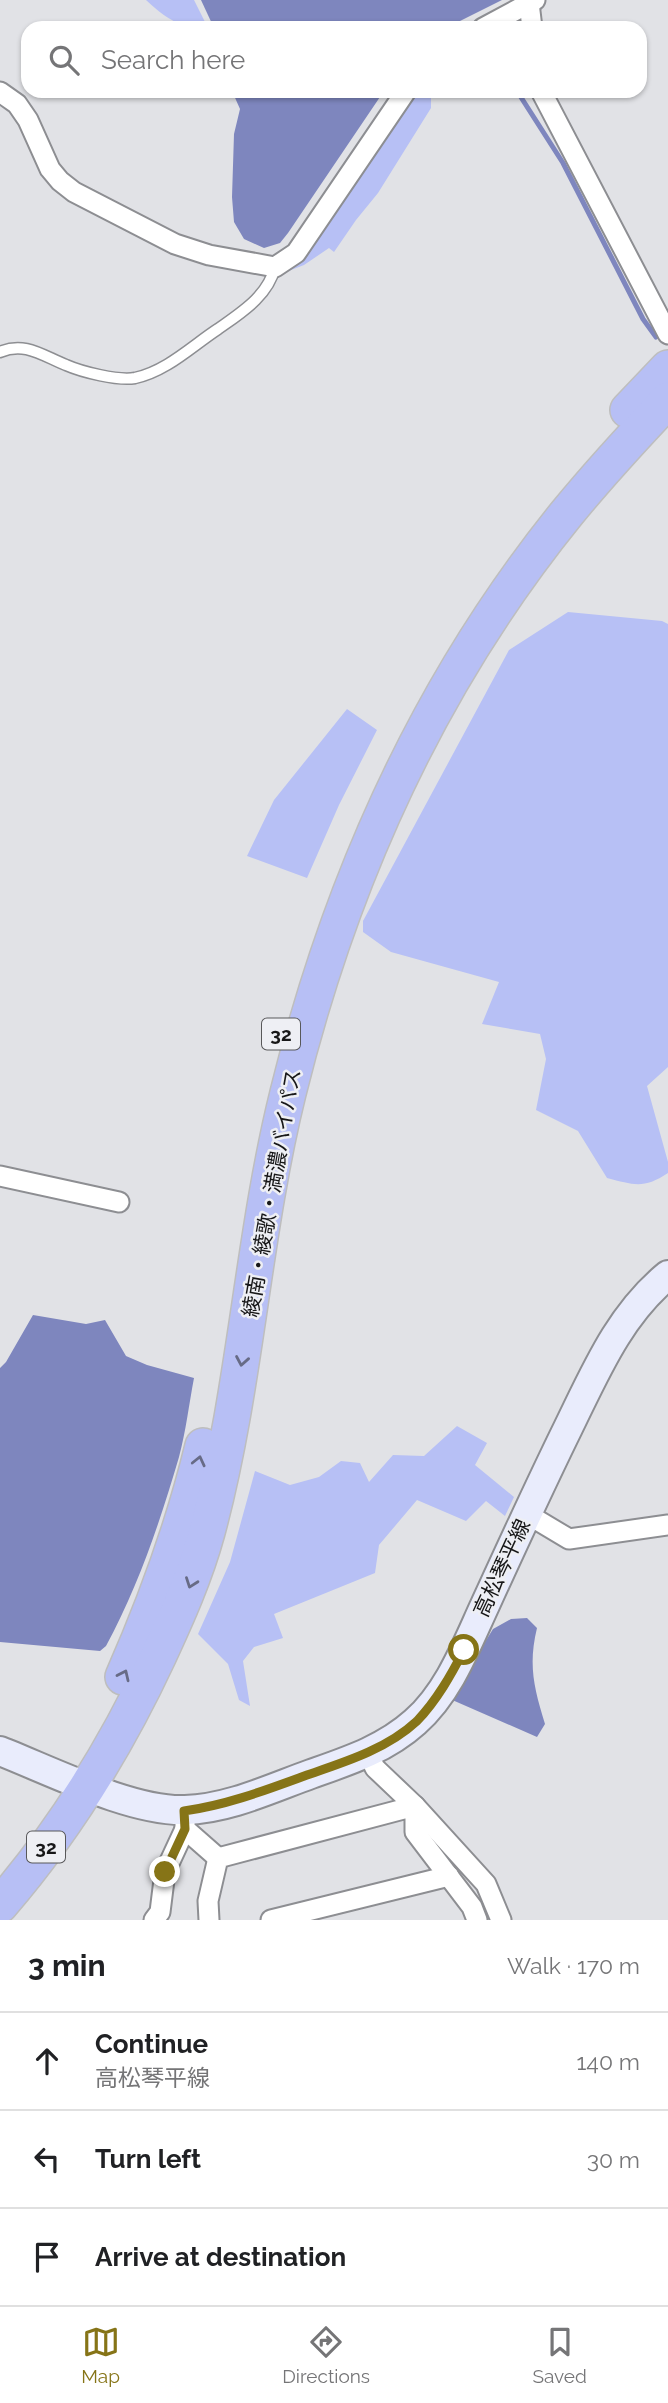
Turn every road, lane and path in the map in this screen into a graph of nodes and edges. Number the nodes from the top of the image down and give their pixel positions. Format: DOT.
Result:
graph roads {
  1 [pos="532,1"];
  2 [pos="496,21"];
  3 [pos="532,21"];
  4 [pos="0,92"];
  5 [pos="402,98"];
  6 [pos="545,98"];
  7 [pos="275,267"];
  8 [pos="668,334"];
  9 [pos="0,352"];
  10 [pos="668,368"];
  11 [pos="668,400"];
  12 [pos="0,1176"];
  13 [pos="118,1202"];
  14 [pos="668,1275"];
  15 [pos="527,1514"];
  16 [pos="668,1525"];
  17 [pos="0,1751"];
  18 [pos="368,1753"];
  19 [pos="78,1782"];
  20 [pos="415,1806"];
  21 [pos="185,1820"];
  22 [pos="218,1858"];
  23 [pos="0,1872"];
  24 [pos="449,1876"];
  25 [pos="0,1905"];
  26 [pos="155,1920"];
  27 [pos="209,1920"];
  28 [pos="271,1920"];
  29 [pos="477,1920"];
  30 [pos="502,1920"];
  1 -- 2 [label="street"];
  1 -- 3 [label="street"];
  4 -- 7 [label="street"];
  5 -- 7 [label="street"];
  6 -- 8 [label="street"];
  7 -- 9 [label="lane"];
  19 -- 10 [label="highway, 綾南・綾歌・満濃バイパス / 32, one-way"];
  11 -- 19 [label="highway, 綾南・綾歌・満濃バイパス / 32, one-way"];
  12 -- 13 [label="street"];
  14 -- 15 [label="main road, 高松琴平線"];
  15 -- 16 [label="street"];
  15 -- 18 [label="main road, 高松琴平線"];
  17 -- 19 [label="main road, 高松琴平線"];
  18 -- 20 [label="street"];
  18 -- 21 [label="main road, 高松琴平線"];
  19 -- 21 [label="main road, 高松琴平線"];
  19 -- 23 [label="highway, 綾南・綾歌・満濃バイパス / 32"];
  19 -- 25 [label="highway, 綾南・綾歌・満濃バイパス / 32"];
  20 -- 22 [label="street"];
  20 -- 24 [label="street"];
  20 -- 30 [label="street"];
  21 -- 22 [label="street"];
  21 -- 26 [label="street"];
  22 -- 27 [label="street"];
  24 -- 28 [label="street"];
  24 -- 29 [label="street"];
}
